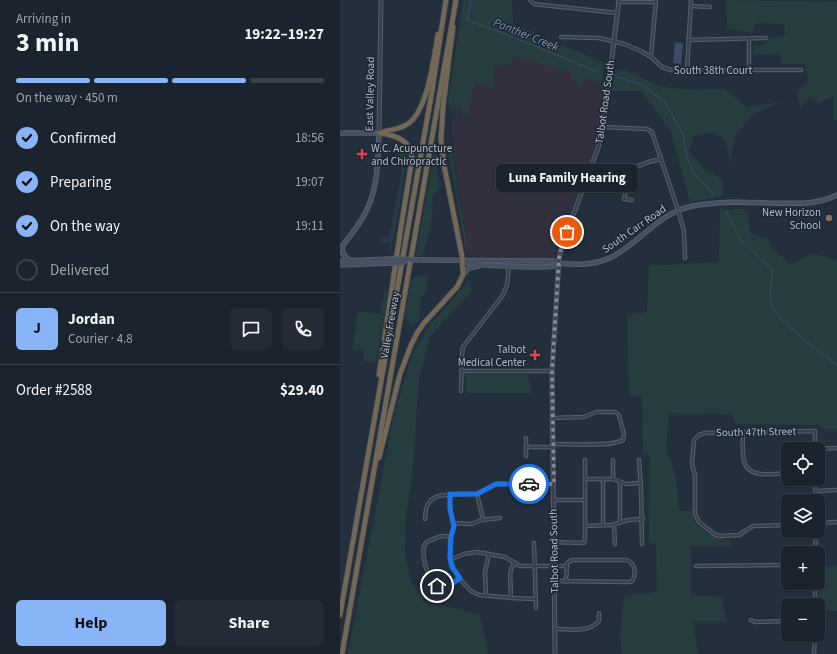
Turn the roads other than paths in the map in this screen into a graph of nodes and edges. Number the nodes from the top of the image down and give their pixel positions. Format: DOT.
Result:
graph roads {
  1 [pos="381,0"];
  2 [pos="446,0"];
  3 [pos="455,0"];
  4 [pos="530,0"];
  5 [pos="691,0"];
  6 [pos="619,1"];
  7 [pos="656,1"];
  8 [pos="691,6"];
  9 [pos="710,7"];
  10 [pos="617,13"];
  11 [pos="453,21"];
  12 [pos="560,37"];
  13 [pos="766,38"];
  14 [pos="749,39"];
  15 [pos="688,40"];
  16 [pos="613,41"];
  17 [pos="650,56"];
  18 [pos="749,70"];
  19 [pos="801,70"];
  20 [pos="686,71"];
  21 [pos="603,127"];
  22 [pos="340,133"];
  23 [pos="379,133"];
  24 [pos="661,158"];
  25 [pos="837,195"];
  26 [pos="632,200"];
  27 [pos="678,210"];
  28 [pos="341,248"];
  29 [pos="685,258"];
  30 [pos="340,261"];
  31 [pos="351,261"];
  32 [pos="391,261"];
  33 [pos="463,262"];
  34 [pos="558,264"];
  35 [pos="340,265"];
  36 [pos="481,265"];
  37 [pos="509,266"];
  38 [pos="463,275"];
  39 [pos="461,371"];
  40 [pos="552,371"];
  41 [pos="380,385"];
  42 [pos="461,391"];
  43 [pos="553,418"];
  44 [pos="743,432"];
  45 [pos="526,438"];
  46 [pos="815,442"];
  47 [pos="553,445"];
  48 [pos="526,447"];
  49 [pos="837,448"];
  50 [pos="825,449"];
  51 [pos="526,456"];
  52 [pos="585,460"];
  53 [pos="613,460"];
  54 [pos="639,460"];
  55 [pos="781,474"];
  56 [pos="585,478"];
  57 [pos="603,479"];
  58 [pos="613,479"];
  59 [pos="620,482"];
  60 [pos="640,483"];
  61 [pos="372,484"];
  62 [pos="554,484"];
  63 [pos="816,486"];
  64 [pos="837,490"];
  65 [pos="816,491"];
  66 [pos="450,494"];
  67 [pos="477,494"];
  68 [pos="554,500"];
  69 [pos="584,500"];
  70 [pos="500,518"];
  71 [pos="425,519"];
  72 [pos="483,519"];
  73 [pos="642,520"];
  74 [pos="837,522"];
  75 [pos="453,523"];
  76 [pos="620,523"];
  77 [pos="825,523"];
  78 [pos="614,524"];
  79 [pos="603,525"];
  80 [pos="781,525"];
  81 [pos="585,526"];
  82 [pos="451,537"];
  83 [pos="554,542"];
  84 [pos="534,543"];
  85 [pos="615,544"];
  86 [pos="642,544"];
  87 [pos="489,554"];
  88 [pos="451,559"];
  89 [pos="515,563"];
  90 [pos="781,565"];
  91 [pos="535,566"];
  92 [pos="554,566"];
  93 [pos="566,566"];
  94 [pos="696,566"];
  95 [pos="460,578"];
  96 [pos="554,582"];
  97 [pos="566,582"];
  98 [pos="486,596"];
  99 [pos="510,598"];
  100 [pos="535,599"];
  101 [pos="536,608"];
  102 [pos="599,613"];
  103 [pos="340,615"];
  104 [pos="751,620"];
  105 [pos="781,621"];
  106 [pos="555,629"];
  107 [pos="815,642"];
  108 [pos="340,650"];
  109 [pos="342,654"];
  110 [pos="555,654"];
  111 [pos="814,654"];
  1 -- 23 [label="street, East Valley Road"];
  2 -- 23 [label="highway"];
  2 -- 41 [label="highway, Valley Freeway"];
  3 -- 11 [label="highway, Valley Freeway"];
  3 -- 108 [label="highway"];
  4 -- 10 [label="street"];
  5 -- 8 [label="street"];
  6 -- 7 [label="street"];
  6 -- 10 [label="street, Talbot Road South"];
  7 -- 17 [label="street"];
  8 -- 9 [label="street"];
  8 -- 15 [label="street"];
  10 -- 16 [label="street, Talbot Road South"];
  11 -- 33 [label="highway"];
  11 -- 61 [label="highway, Valley Freeway"];
  12 -- 16 [label="street, South 38th Court"];
  13 -- 14 [label="street"];
  14 -- 15 [label="street"];
  14 -- 18 [label="street"];
  15 -- 20 [label="street"];
  16 -- 17 [label="street, South 38th Court"];
  16 -- 21 [label="street, Talbot Road South"];
  17 -- 20 [label="street, South 38th Court"];
  18 -- 19 [label="street, South 38th Court"];
  18 -- 20 [label="street, South 38th Court"];
  21 -- 24 [label="street"];
  21 -- 34 [label="street, Talbot Road South"];
  22 -- 23 [label="main road"];
  23 -- 28 [label="main road, East Valley Road"];
  23 -- 41 [label="highway"];
  24 -- 26 [label="street"];
  24 -- 27 [label="street"];
  25 -- 27 [label="main road, South Carr Road"];
  27 -- 29 [label="street"];
  27 -- 34 [label="main road, South Carr Road"];
  28 -- 31 [label="main road"];
  30 -- 31 [label="main road"];
  31 -- 32 [label="main road"];
  32 -- 33 [label="main road, bridge"];
  32 -- 35 [label="main road"];
  33 -- 34 [label="main road"];
  33 -- 36 [label="main road"];
  33 -- 38 [label="highway"];
  34 -- 37 [label="main road"];
  34 -- 40 [label="street, Talbot Road South"];
  36 -- 37 [label="main road"];
  36 -- 38 [label="main road"];
  37 -- 39 [label="street"];
  38 -- 61 [label="highway"];
  39 -- 40 [label="street"];
  39 -- 42 [label="street"];
  40 -- 43 [label="street, Talbot Road South"];
  41 -- 103 [label="highway, Valley Freeway"];
  43 -- 47 [label="street, Talbot Road South"];
  43 -- 47 [label="street"];
  44 -- 46 [label="street, South 47th Street"];
  44 -- 55 [label="street"];
  44 -- 80 [label="street, South 47th Street"];
  45 -- 48 [label="street"];
  47 -- 48 [label="street"];
  47 -- 62 [label="street, Talbot Road South"];
  48 -- 51 [label="street"];
  49 -- 50 [label="street"];
  52 -- 56 [label="street"];
  53 -- 58 [label="street"];
  54 -- 60 [label="street"];
  56 -- 57 [label="street"];
  56 -- 69 [label="street"];
  57 -- 58 [label="street"];
  57 -- 79 [label="street"];
  58 -- 59 [label="street"];
  59 -- 60 [label="street"];
  59 -- 76 [label="street"];
  60 -- 73 [label="street"];
  61 -- 109 [label="highway, Valley Freeway"];
  62 -- 67 [label="street"];
  62 -- 68 [label="street, Talbot Road South"];
  63 -- 65 [label="street"];
  64 -- 65 [label="street"];
  66 -- 67 [label="street"];
  66 -- 71 [label="street"];
  66 -- 75 [label="street"];
  67 -- 72 [label="street"];
  68 -- 69 [label="street"];
  68 -- 83 [label="street, Talbot Road South"];
  69 -- 81 [label="street"];
  70 -- 72 [label="street"];
  72 -- 75 [label="street"];
  73 -- 76 [label="street"];
  73 -- 86 [label="street"];
  74 -- 77 [label="street"];
  75 -- 82 [label="street"];
  76 -- 78 [label="street"];
  78 -- 79 [label="street"];
  78 -- 85 [label="street"];
  79 -- 81 [label="street"];
  81 -- 83 [label="street"];
  82 -- 88 [label="street"];
  82 -- 95 [label="street"];
  83 -- 92 [label="street, Talbot Road South"];
  84 -- 91 [label="street"];
  87 -- 88 [label="street"];
  87 -- 89 [label="street"];
  87 -- 98 [label="street"];
  88 -- 95 [label="street"];
  89 -- 91 [label="street"];
  89 -- 99 [label="street"];
  90 -- 94 [label="street"];
  91 -- 92 [label="street"];
  91 -- 100 [label="street"];
  92 -- 93 [label="street"];
  92 -- 96 [label="street, Talbot Road South"];
  93 -- 97 [label="street"];
  93 -- 97 [label="street"];
  95 -- 98 [label="street"];
  96 -- 97 [label="street"];
  96 -- 106 [label="street, Talbot Road South"];
  98 -- 99 [label="street"];
  99 -- 100 [label="street"];
  100 -- 101 [label="street"];
  102 -- 106 [label="street"];
  104 -- 105 [label="street"];
  106 -- 110 [label="street, Talbot Road South"];
  107 -- 111 [label="street"];
}
